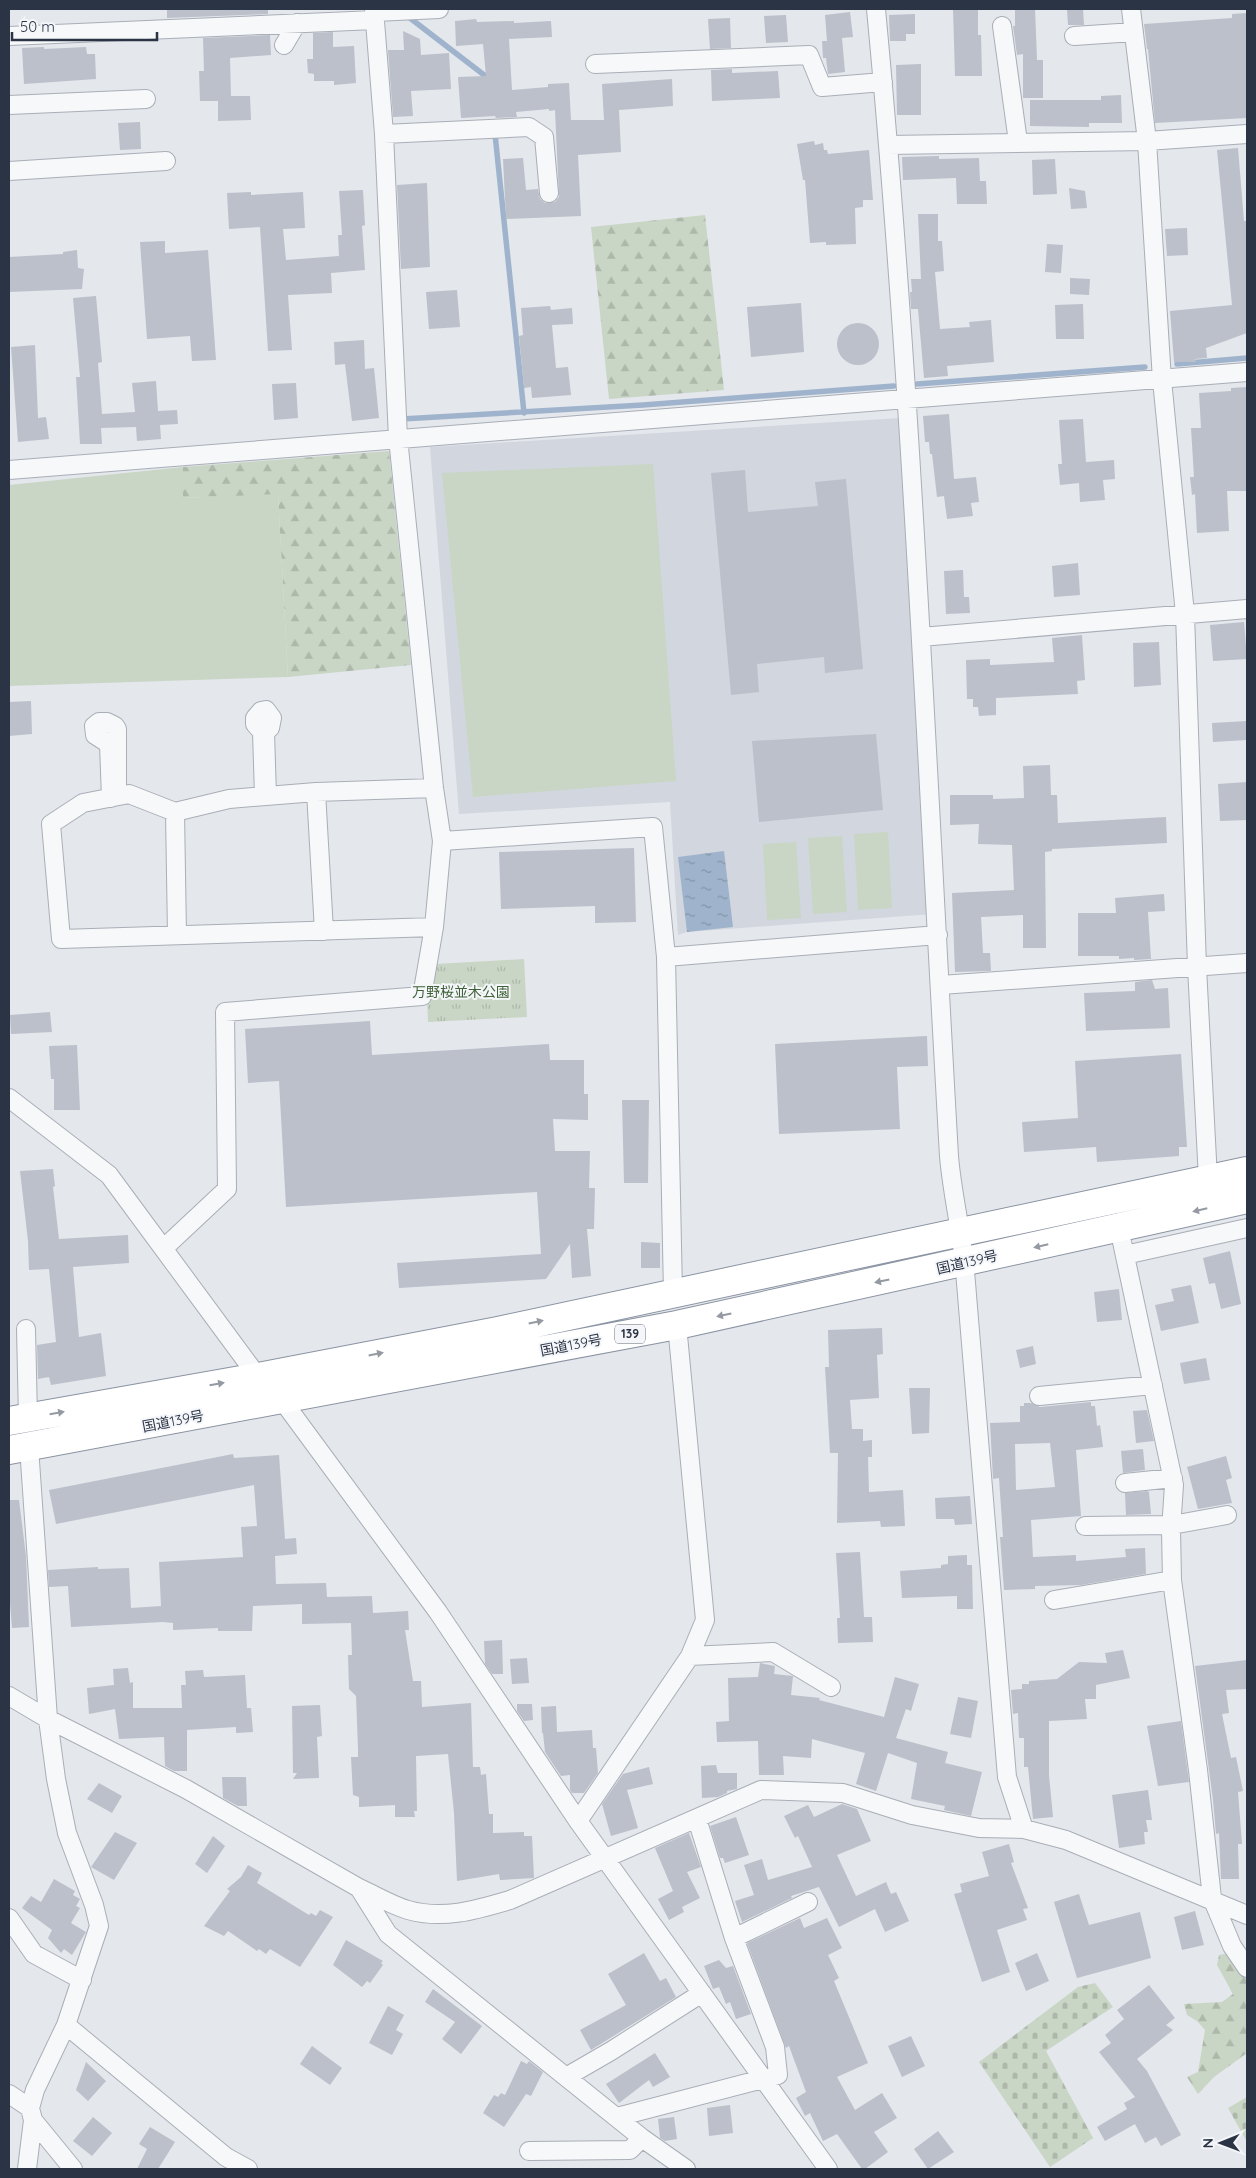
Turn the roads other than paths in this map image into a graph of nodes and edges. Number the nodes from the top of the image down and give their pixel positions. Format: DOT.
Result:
graph roads {
  1 [pos="439,9"];
  2 [pos="876,9"];
  3 [pos="1132,9"];
  4 [pos="375,14"];
  5 [pos="297,23"];
  6 [pos="1002,26"];
  7 [pos="1134,32"];
  8 [pos="9,36"];
  9 [pos="1074,36"];
  10 [pos="284,45"];
  11 [pos="595,64"];
  12 [pos="883,82"];
  13 [pos="146,99"];
  14 [pos="9,105"];
  15 [pos="384,134"];
  16 [pos="1247,134"];
  17 [pos="1018,142"];
  18 [pos="1147,142"];
  19 [pos="888,146"];
  20 [pos="166,161"];
  21 [pos="9,171"];
  22 [pos="548,194"];
  23 [pos="1247,372"];
  24 [pos="1162,380"];
  25 [pos="906,398"];
  26 [pos="398,438"];
  27 [pos="9,470"];
  28 [pos="1247,608"];
  29 [pos="1185,614"];
  30 [pos="921,637"];
  31 [pos="434,788"];
  32 [pos="316,792"];
  33 [pos="175,812"];
  34 [pos="442,841"];
  35 [pos="434,927"];
  36 [pos="324,930"];
  37 [pos="177,935"];
  38 [pos="938,935"];
  39 [pos="666,957"];
  40 [pos="1247,963"];
  41 [pos="1197,967"];
  42 [pos="941,985"];
  43 [pos="9,1098"];
  44 [pos="1247,1171"];
  45 [pos="1208,1179"];
  46 [pos="1247,1199"];
  47 [pos="1119,1228"];
  48 [pos="1247,1228"];
  49 [pos="961,1232"];
  50 [pos="164,1248"];
  51 [pos="1124,1255"];
  52 [pos="964,1263"];
  53 [pos="673,1293"];
  54 [pos="677,1325"];
  55 [pos="26,1329"];
  56 [pos="258,1376"];
  57 [pos="1153,1385"];
  58 [pos="1039,1396"];
  59 [pos="282,1400"];
  60 [pos="18,1420"];
  61 [pos="19,1449"];
  62 [pos="1173,1478"];
  63 [pos="1125,1483"];
  64 [pos="1227,1515"];
  65 [pos="1172,1525"];
  66 [pos="1085,1526"];
  67 [pos="1172,1580"];
  68 [pos="1054,1600"];
  69 [pos="690,1656"];
  70 [pos="831,1687"];
  71 [pos="9,1696"];
  72 [pos="48,1718"];
  73 [pos="698,1819"];
  74 [pos="578,1821"];
  75 [pos="1024,1829"];
  76 [pos="606,1859"];
  77 [pos="358,1888"];
  78 [pos="1212,1898"];
  79 [pos="808,1902"];
  80 [pos="1247,1915"];
  81 [pos="9,1918"];
  82 [pos="734,1938"];
  83 [pos="1247,1968"];
  84 [pos="82,1980"];
  85 [pos="702,1993"];
  86 [pos="66,2025"];
  87 [pos="566,2077"];
  88 [pos="763,2078"];
  89 [pos="9,2094"];
  90 [pos="31,2114"];
  91 [pos="617,2118"];
  92 [pos="642,2138"];
  93 [pos="530,2151"];
  94 [pos="27,2169"];
  95 [pos="74,2169"];
  96 [pos="248,2169"];
  97 [pos="686,2169"];
  98 [pos="828,2169"];
  1 -- 4 [label="street"];
  2 -- 12 [label="street"];
  3 -- 7 [label="street"];
  4 -- 5 [label="street"];
  4 -- 15 [label="street"];
  5 -- 8 [label="street"];
  5 -- 10 [label="street"];
  6 -- 17 [label="street"];
  7 -- 9 [label="street"];
  7 -- 18 [label="street"];
  11 -- 12 [label="street"];
  12 -- 19 [label="street"];
  13 -- 14 [label="street"];
  15 -- 22 [label="street"];
  15 -- 26 [label="street"];
  16 -- 18 [label="street"];
  17 -- 18 [label="street"];
  17 -- 19 [label="street"];
  18 -- 24 [label="street"];
  19 -- 25 [label="street"];
  20 -- 21 [label="street"];
  23 -- 24 [label="street"];
  24 -- 25 [label="street"];
  24 -- 29 [label="street"];
  25 -- 26 [label="street"];
  25 -- 30 [label="street"];
  26 -- 27 [label="street"];
  26 -- 31 [label="street"];
  28 -- 29 [label="street"];
  29 -- 30 [label="street"];
  29 -- 41 [label="street"];
  30 -- 38 [label="street"];
  31 -- 32 [label="street"];
  31 -- 34 [label="street"];
  32 -- 33 [label="street"];
  32 -- 36 [label="street"];
  33 -- 37 [label="street"];
  33 -- 37 [label="street"];
  34 -- 35 [label="street"];
  34 -- 39 [label="street"];
  35 -- 36 [label="street"];
  35 -- 50 [label="street"];
  36 -- 37 [label="street"];
  38 -- 39 [label="street"];
  38 -- 42 [label="street"];
  39 -- 53 [label="street"];
  40 -- 41 [label="street"];
  41 -- 42 [label="street"];
  41 -- 45 [label="street"];
  42 -- 49 [label="street"];
  43 -- 50 [label="street"];
  44 -- 45 [label="highway, 国道139号 / 139"];
  45 -- 49 [label="highway, 国道139号 / 139"];
  46 -- 47 [label="highway, 国道139号 / 139, one-way"];
  47 -- 51 [label="street"];
  47 -- 52 [label="highway, 国道139号 / 139, one-way"];
  48 -- 51 [label="street"];
  49 -- 52 [label="street"];
  49 -- 53 [label="highway, 国道139号 / 139"];
  50 -- 56 [label="street"];
  51 -- 57 [label="street"];
  52 -- 54 [label="highway, 国道139号 / 139, one-way"];
  52 -- 75 [label="street"];
  56 -- 53 [label="highway, 国道139号 / 139, one-way"];
  54 -- 59 [label="highway, 国道139号 / 139"];
  54 -- 69 [label="street"];
  55 -- 60 [label="street"];
  56 -- 59 [label="street"];
  60 -- 56 [label="highway, 国道139号 / 139, one-way"];
  57 -- 58 [label="street"];
  57 -- 62 [label="street"];
  59 -- 61 [label="highway, 国道139号 / 139"];
  59 -- 74 [label="street"];
  61 -- 72 [label="street"];
  62 -- 63 [label="street"];
  62 -- 65 [label="street"];
  64 -- 65 [label="street"];
  65 -- 66 [label="street"];
  65 -- 67 [label="street"];
  67 -- 68 [label="street"];
  67 -- 78 [label="street"];
  69 -- 70 [label="street"];
  69 -- 74 [label="street"];
  71 -- 72 [label="street"];
  72 -- 77 [label="street"];
  72 -- 84 [label="street"];
  73 -- 75 [label="street"];
  73 -- 76 [label="street"];
  73 -- 82 [label="street"];
  74 -- 76 [label="street"];
  75 -- 78 [label="street"];
  76 -- 77 [label="street"];
  76 -- 85 [label="street"];
  77 -- 87 [label="street"];
  78 -- 80 [label="street"];
  78 -- 83 [label="street"];
  79 -- 82 [label="street"];
  81 -- 84 [label="street"];
  82 -- 88 [label="street"];
  84 -- 86 [label="street"];
  85 -- 87 [label="street"];
  85 -- 88 [label="street"];
  86 -- 90 [label="street"];
  86 -- 96 [label="street"];
  87 -- 91 [label="street"];
  88 -- 91 [label="street"];
  88 -- 98 [label="street"];
  89 -- 90 [label="street"];
  90 -- 94 [label="street"];
  90 -- 95 [label="street"];
  91 -- 92 [label="street"];
  92 -- 93 [label="street"];
  92 -- 97 [label="street"];
}
